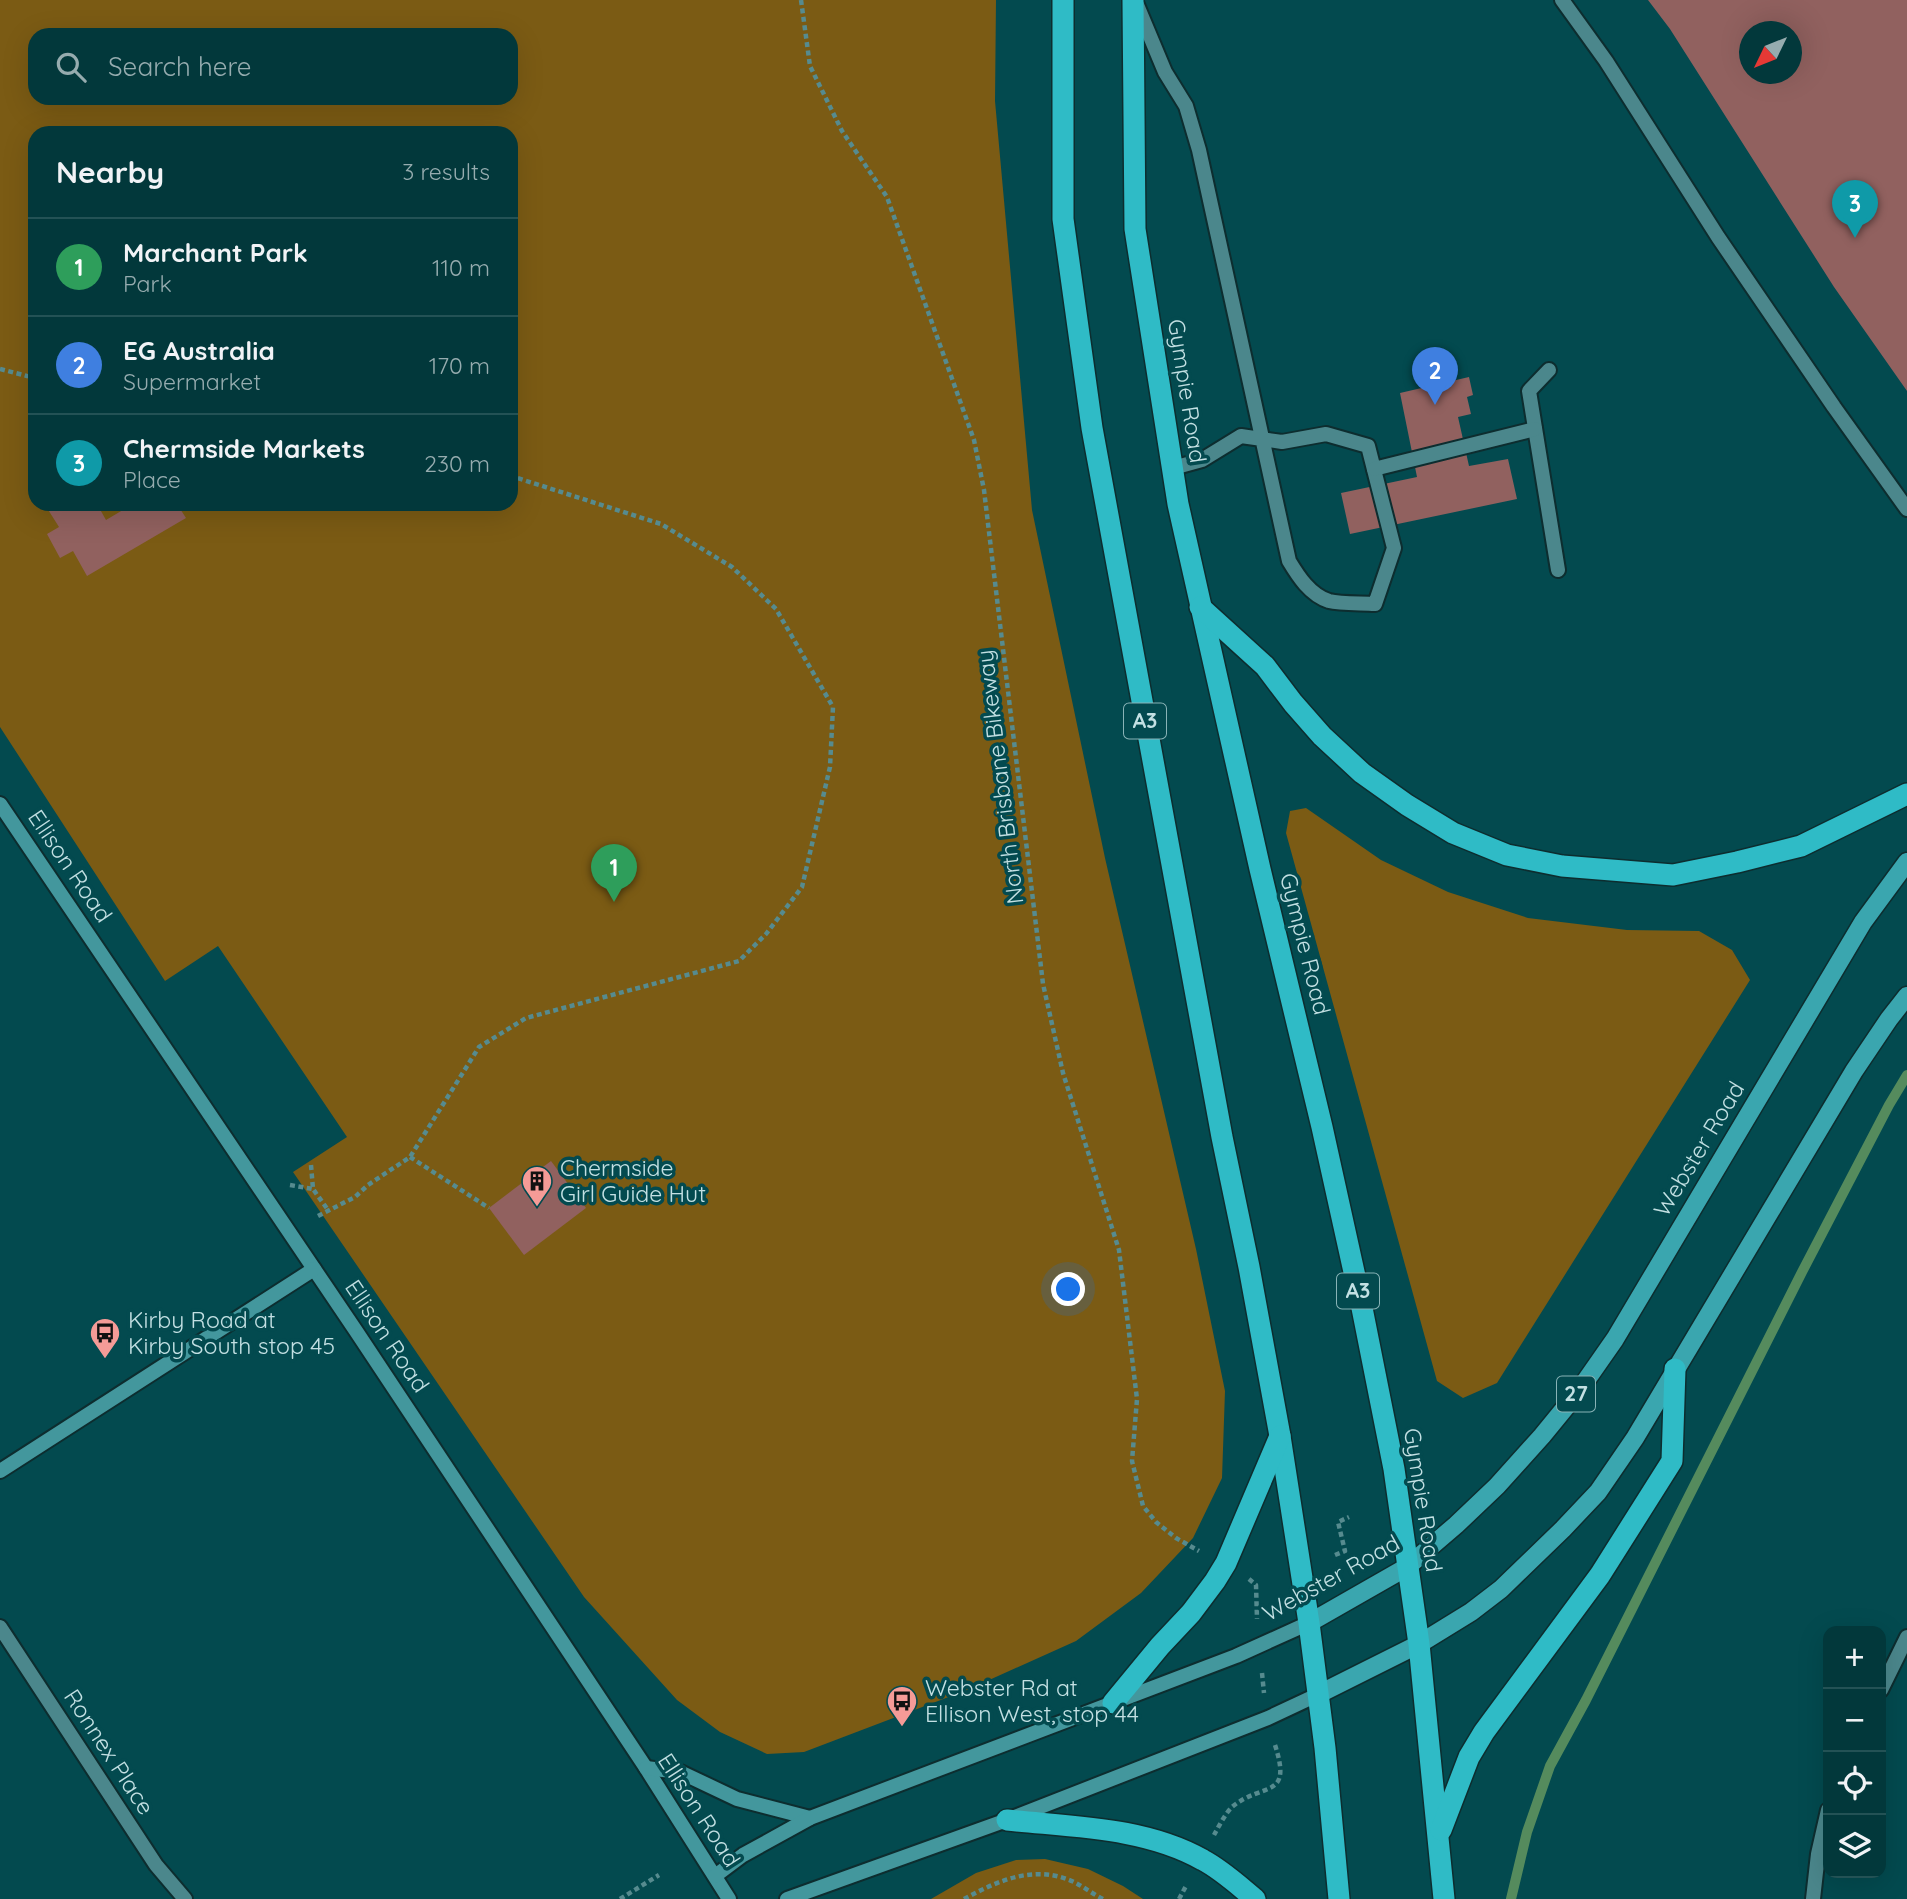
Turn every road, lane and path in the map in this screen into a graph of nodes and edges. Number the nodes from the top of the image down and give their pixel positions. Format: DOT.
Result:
graph roads {
  1 [pos="801,0"];
  2 [pos="1063,0"];
  3 [pos="1134,0"];
  4 [pos="1562,0"];
  5 [pos="0,369"];
  6 [pos="1549,370"];
  7 [pos="28,376"];
  8 [pos="1535,429"];
  9 [pos="1263,439"];
  10 [pos="1173,468"];
  11 [pos="1374,469"];
  12 [pos="518,478"];
  13 [pos="1907,509"];
  14 [pos="1558,570"];
  15 [pos="1200,607"];
  16 [pos="1907,794"];
  17 [pos="0,804"];
  18 [pos="1907,862"];
  19 [pos="1907,996"];
  20 [pos="410,1157"];
  21 [pos="311,1165"];
  22 [pos="489,1208"];
  23 [pos="328,1210"];
  24 [pos="318,1216"];
  25 [pos="314,1269"];
  26 [pos="1675,1369"];
  27 [pos="1280,1436"];
  28 [pos="0,1471"];
  29 [pos="1349,1517"];
  30 [pos="1195,1549"];
  31 [pos="1335,1555"];
  32 [pos="1407,1567"];
  33 [pos="1243,1573"];
  34 [pos="1257,1619"];
  35 [pos="1309,1623"];
  36 [pos="0,1627"];
  37 [pos="1907,1637"];
  38 [pos="1419,1644"];
  39 [pos="1881,1689"];
  40 [pos="1317,1695"];
  41 [pos="1113,1703"];
  42 [pos="646,1768"];
  43 [pos="1827,1815"];
  44 [pos="810,1818"];
  45 [pos="1007,1820"];
  46 [pos="1439,1835"];
  47 [pos="659,1875"];
  48 [pos="715,1876"];
  49 [pos="1191,1877"];
  50 [pos="185,1899"];
  51 [pos="620,1899"];
  52 [pos="729,1899"];
  53 [pos="787,1899"];
  54 [pos="964,1899"];
  55 [pos="1102,1899"];
  56 [pos="1179,1899"];
  57 [pos="1255,1899"];
  58 [pos="1339,1899"];
  59 [pos="1444,1899"];
  60 [pos="1813,1899"];
  1 -- 30 [label="path, North Brisbane Bikeway"];
  2 -- 27 [label="highway, A3"];
  3 -- 9 [label="street"];
  3 -- 10 [label="highway, Gympie Road / A3"];
  4 -- 13 [label="street"];
  5 -- 7 [label="path"];
  6 -- 8 [label="street"];
  8 -- 11 [label="street"];
  8 -- 14 [label="street"];
  9 -- 10 [label="street"];
  9 -- 11 [label="street"];
  9 -- 11 [label="street"];
  10 -- 15 [label="highway, Gympie Road / A3"];
  12 -- 20 [label="path"];
  15 -- 16 [label="highway"];
  15 -- 32 [label="highway, Gympie Road / A3"];
  17 -- 25 [label="main road, Ellison Road"];
  18 -- 32 [label="main road, Webster Road / 27"];
  19 -- 26 [label="main road"];
  20 -- 22 [label="path"];
  20 -- 23 [label="path"];
  21 -- 23 [label="path"];
  23 -- 24 [label="path"];
  25 -- 28 [label="main road"];
  25 -- 42 [label="main road, Ellison Road"];
  26 -- 38 [label="main road"];
  26 -- 46 [label="highway"];
  27 -- 35 [label="highway, A3"];
  27 -- 41 [label="highway"];
  29 -- 31 [label="path"];
  32 -- 35 [label="main road, Webster Road / 27"];
  32 -- 38 [label="highway, Gympie Road / A3"];
  33 -- 34 [label="path"];
  35 -- 40 [label="highway, A3"];
  35 -- 41 [label="main road, Webster Road / 27"];
  36 -- 50 [label="street, Ronnex Place"];
  37 -- 39 [label="street"];
  38 -- 40 [label="main road"];
  38 -- 46 [label="highway, Gympie Road / A3"];
  40 -- 45 [label="main road"];
  40 -- 58 [label="highway, A3"];
  41 -- 44 [label="main road, Webster Road / 27"];
  42 -- 44 [label="main road"];
  42 -- 48 [label="main road, Ellison Road"];
  43 -- 60 [label="street"];
  44 -- 48 [label="main road, Webster Road / 27"];
  45 -- 53 [label="main road"];
  45 -- 57 [label="highway"];
  46 -- 59 [label="highway, Gympie Road / A3"];
  47 -- 51 [label="path"];
  48 -- 52 [label="main road, Ellison Road"];
  49 -- 56 [label="path"];
  54 -- 55 [label="path"];
}
